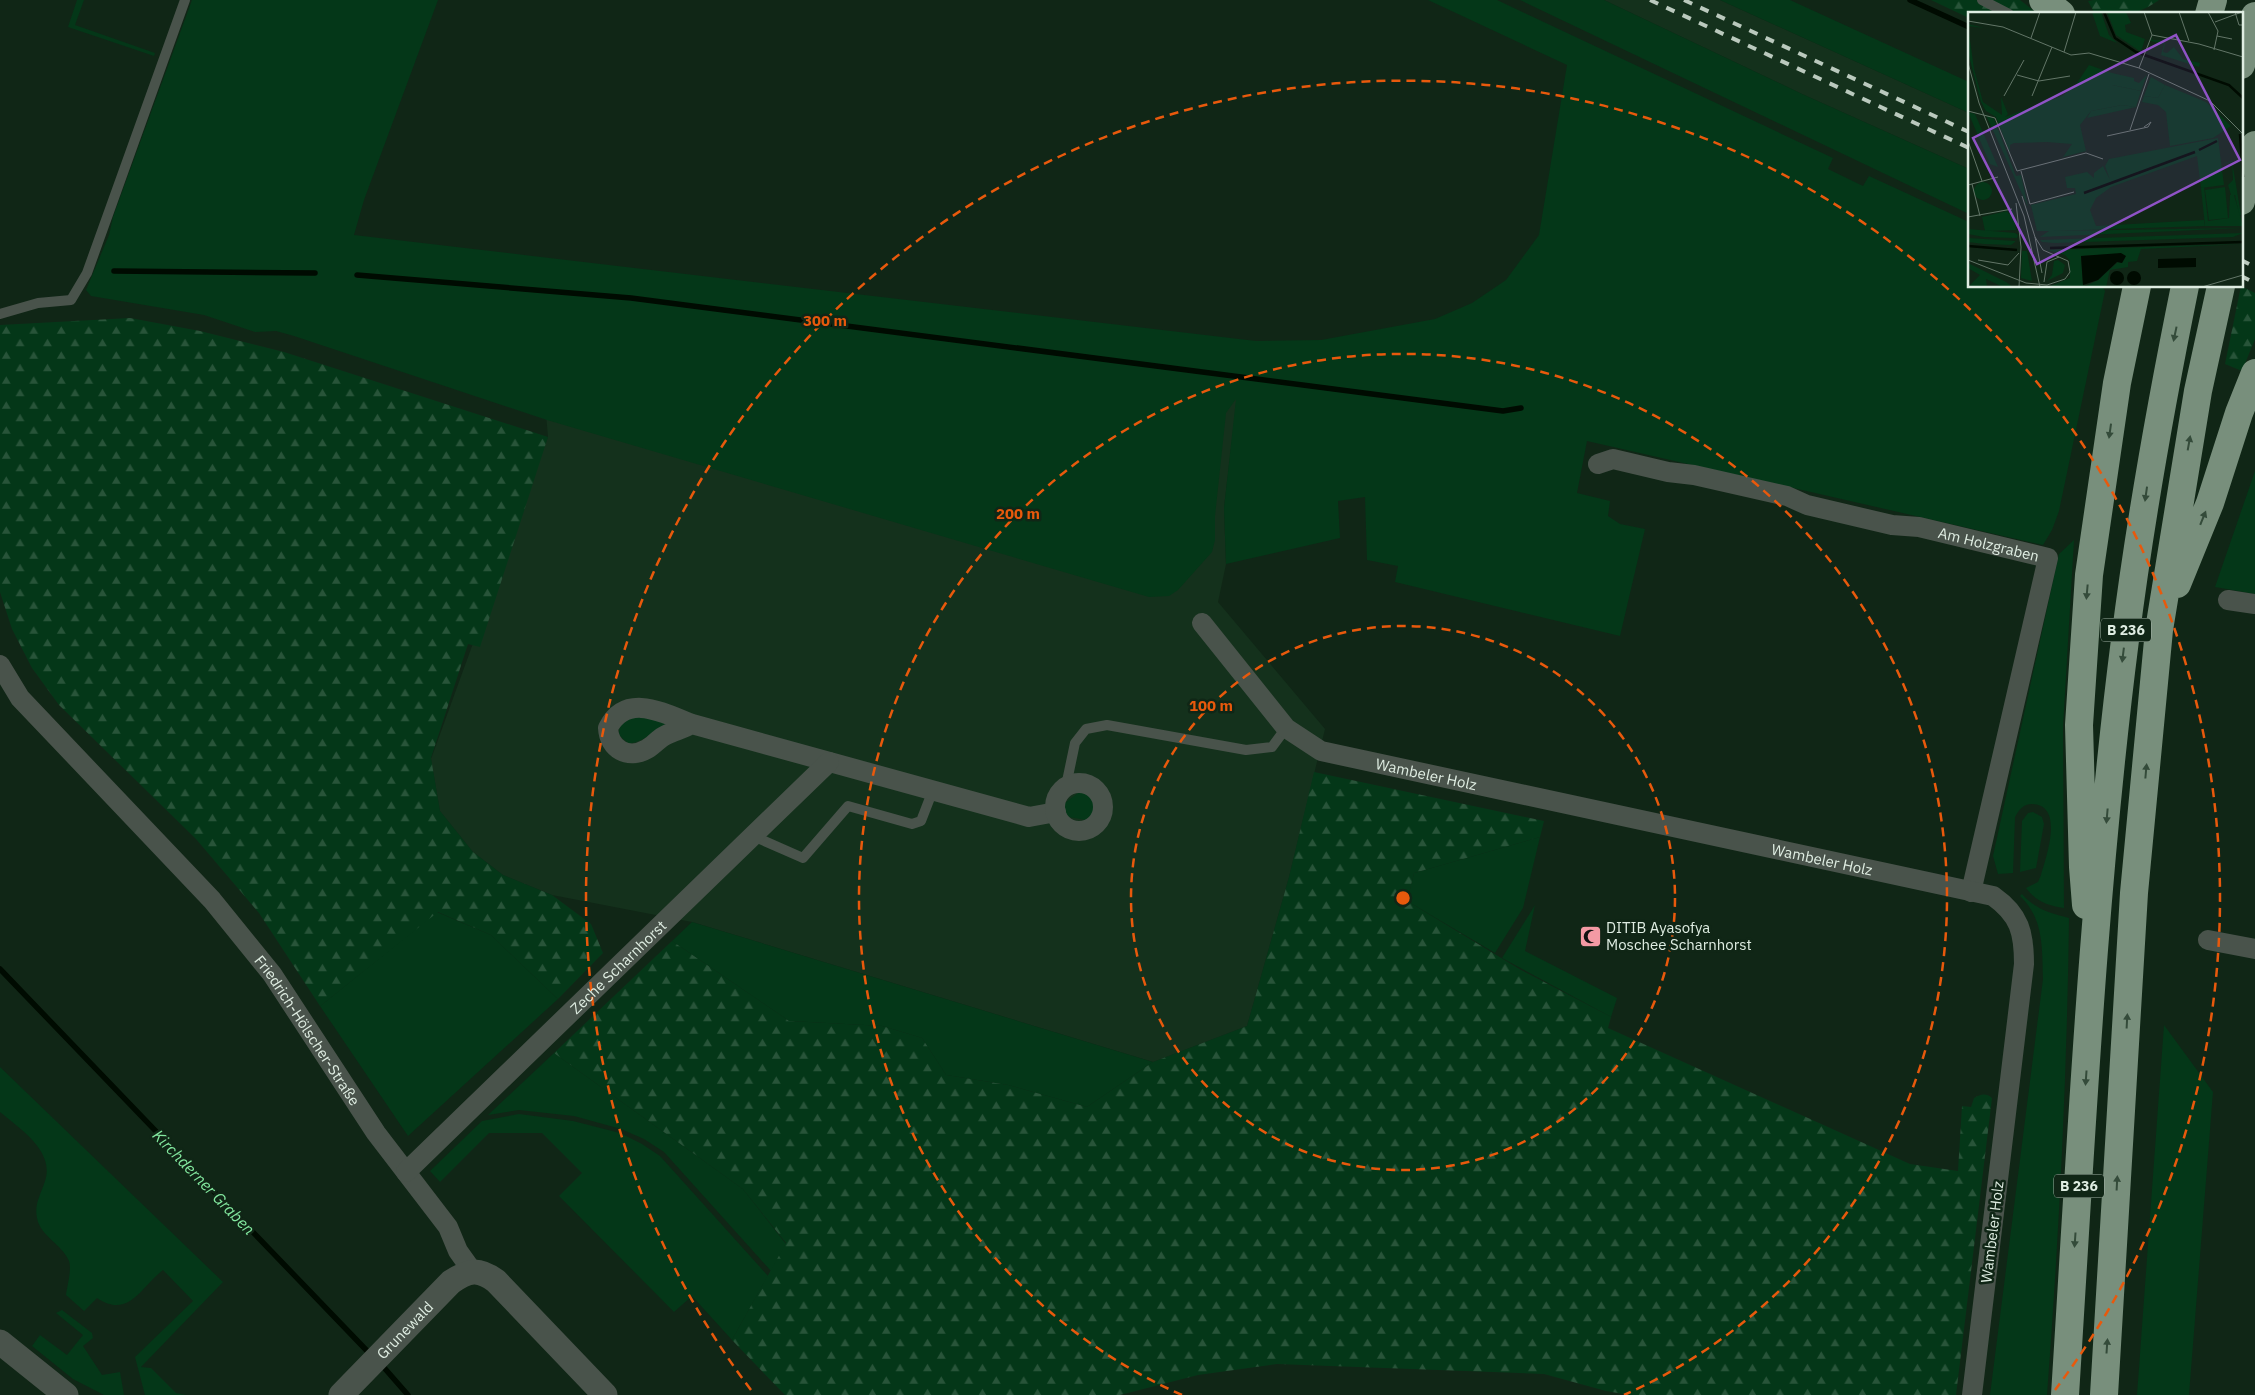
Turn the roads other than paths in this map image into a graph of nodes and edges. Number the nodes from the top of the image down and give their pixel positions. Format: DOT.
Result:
graph roads {
  1 [pos="184,0"];
  2 [pos="1982,0"];
  3 [pos="2042,0"];
  4 [pos="2214,0"];
  5 [pos="2005,12"];
  6 [pos="2057,12"];
  7 [pos="2210,12"];
  8 [pos="2255,16"];
  9 [pos="2242,62"];
  10 [pos="2255,145"];
  11 [pos="2242,197"];
  12 [pos="2137,288"];
  13 [pos="2185,288"];
  14 [pos="2221,288"];
  15 [pos="0,314"];
  16 [pos="2255,373"];
  17 [pos="1598,464"];
  18 [pos="2228,600"];
  19 [pos="2255,604"];
  20 [pos="1202,623"];
  21 [pos="2159,630"];
  22 [pos="0,665"];
  23 [pos="692,724"];
  24 [pos="1286,728"];
  25 [pos="829,762"];
  26 [pos="1066,786"];
  27 [pos="933,790"];
  28 [pos="1056,812"];
  29 [pos="753,836"];
  30 [pos="1971,892"];
  31 [pos="2208,940"];
  32 [pos="2255,949"];
  33 [pos="2092,976"];
  34 [pos="406,1172"];
  35 [pos="473,1272"];
  36 [pos="0,1342"];
  37 [pos="66,1395"];
  38 [pos="341,1395"];
  39 [pos="605,1395"];
  40 [pos="1972,1395"];
  41 [pos="2065,1395"];
  42 [pos="2104,1395"];
  1 -- 15 [label="lane"];
  2 -- 5 [label="lane"];
  3 -- 6 [label="highway"];
  4 -- 7 [label="highway"];
  8 -- 9 [label="highway"];
  10 -- 11 [label="highway"];
  12 -- 33 [label="highway, one-way"];
  13 -- 33 [label="highway, B 236, one-way"];
  21 -- 14 [label="highway, B 236, one-way"];
  21 -- 16 [label="highway, one-way"];
  17 -- 30 [label="street, Am Holzgraben"];
  18 -- 19 [label="street"];
  20 -- 24 [label="street, Wambeler Holz"];
  42 -- 21 [label="highway, B 236, one-way"];
  22 -- 34 [label="street, Friedrich-Hölscher-Straße"];
  23 -- 25 [label="street"];
  24 -- 26 [label="lane"];
  24 -- 30 [label="street, Wambeler Holz"];
  25 -- 27 [label="street"];
  25 -- 29 [label="street, Zeche Scharnhorst"];
  26 -- 28 [label="street"];
  26 -- 28 [label="street"];
  27 -- 28 [label="street"];
  27 -- 29 [label="lane"];
  29 -- 34 [label="street, Zeche Scharnhorst"];
  30 -- 40 [label="street, Wambeler Holz"];
  31 -- 32 [label="street"];
  33 -- 41 [label="highway, B 236, one-way"];
  34 -- 35 [label="street, Friedrich-Hölscher-Straße"];
  35 -- 38 [label="street, Grunewald"];
  35 -- 39 [label="street"];
  36 -- 37 [label="street"];
}
